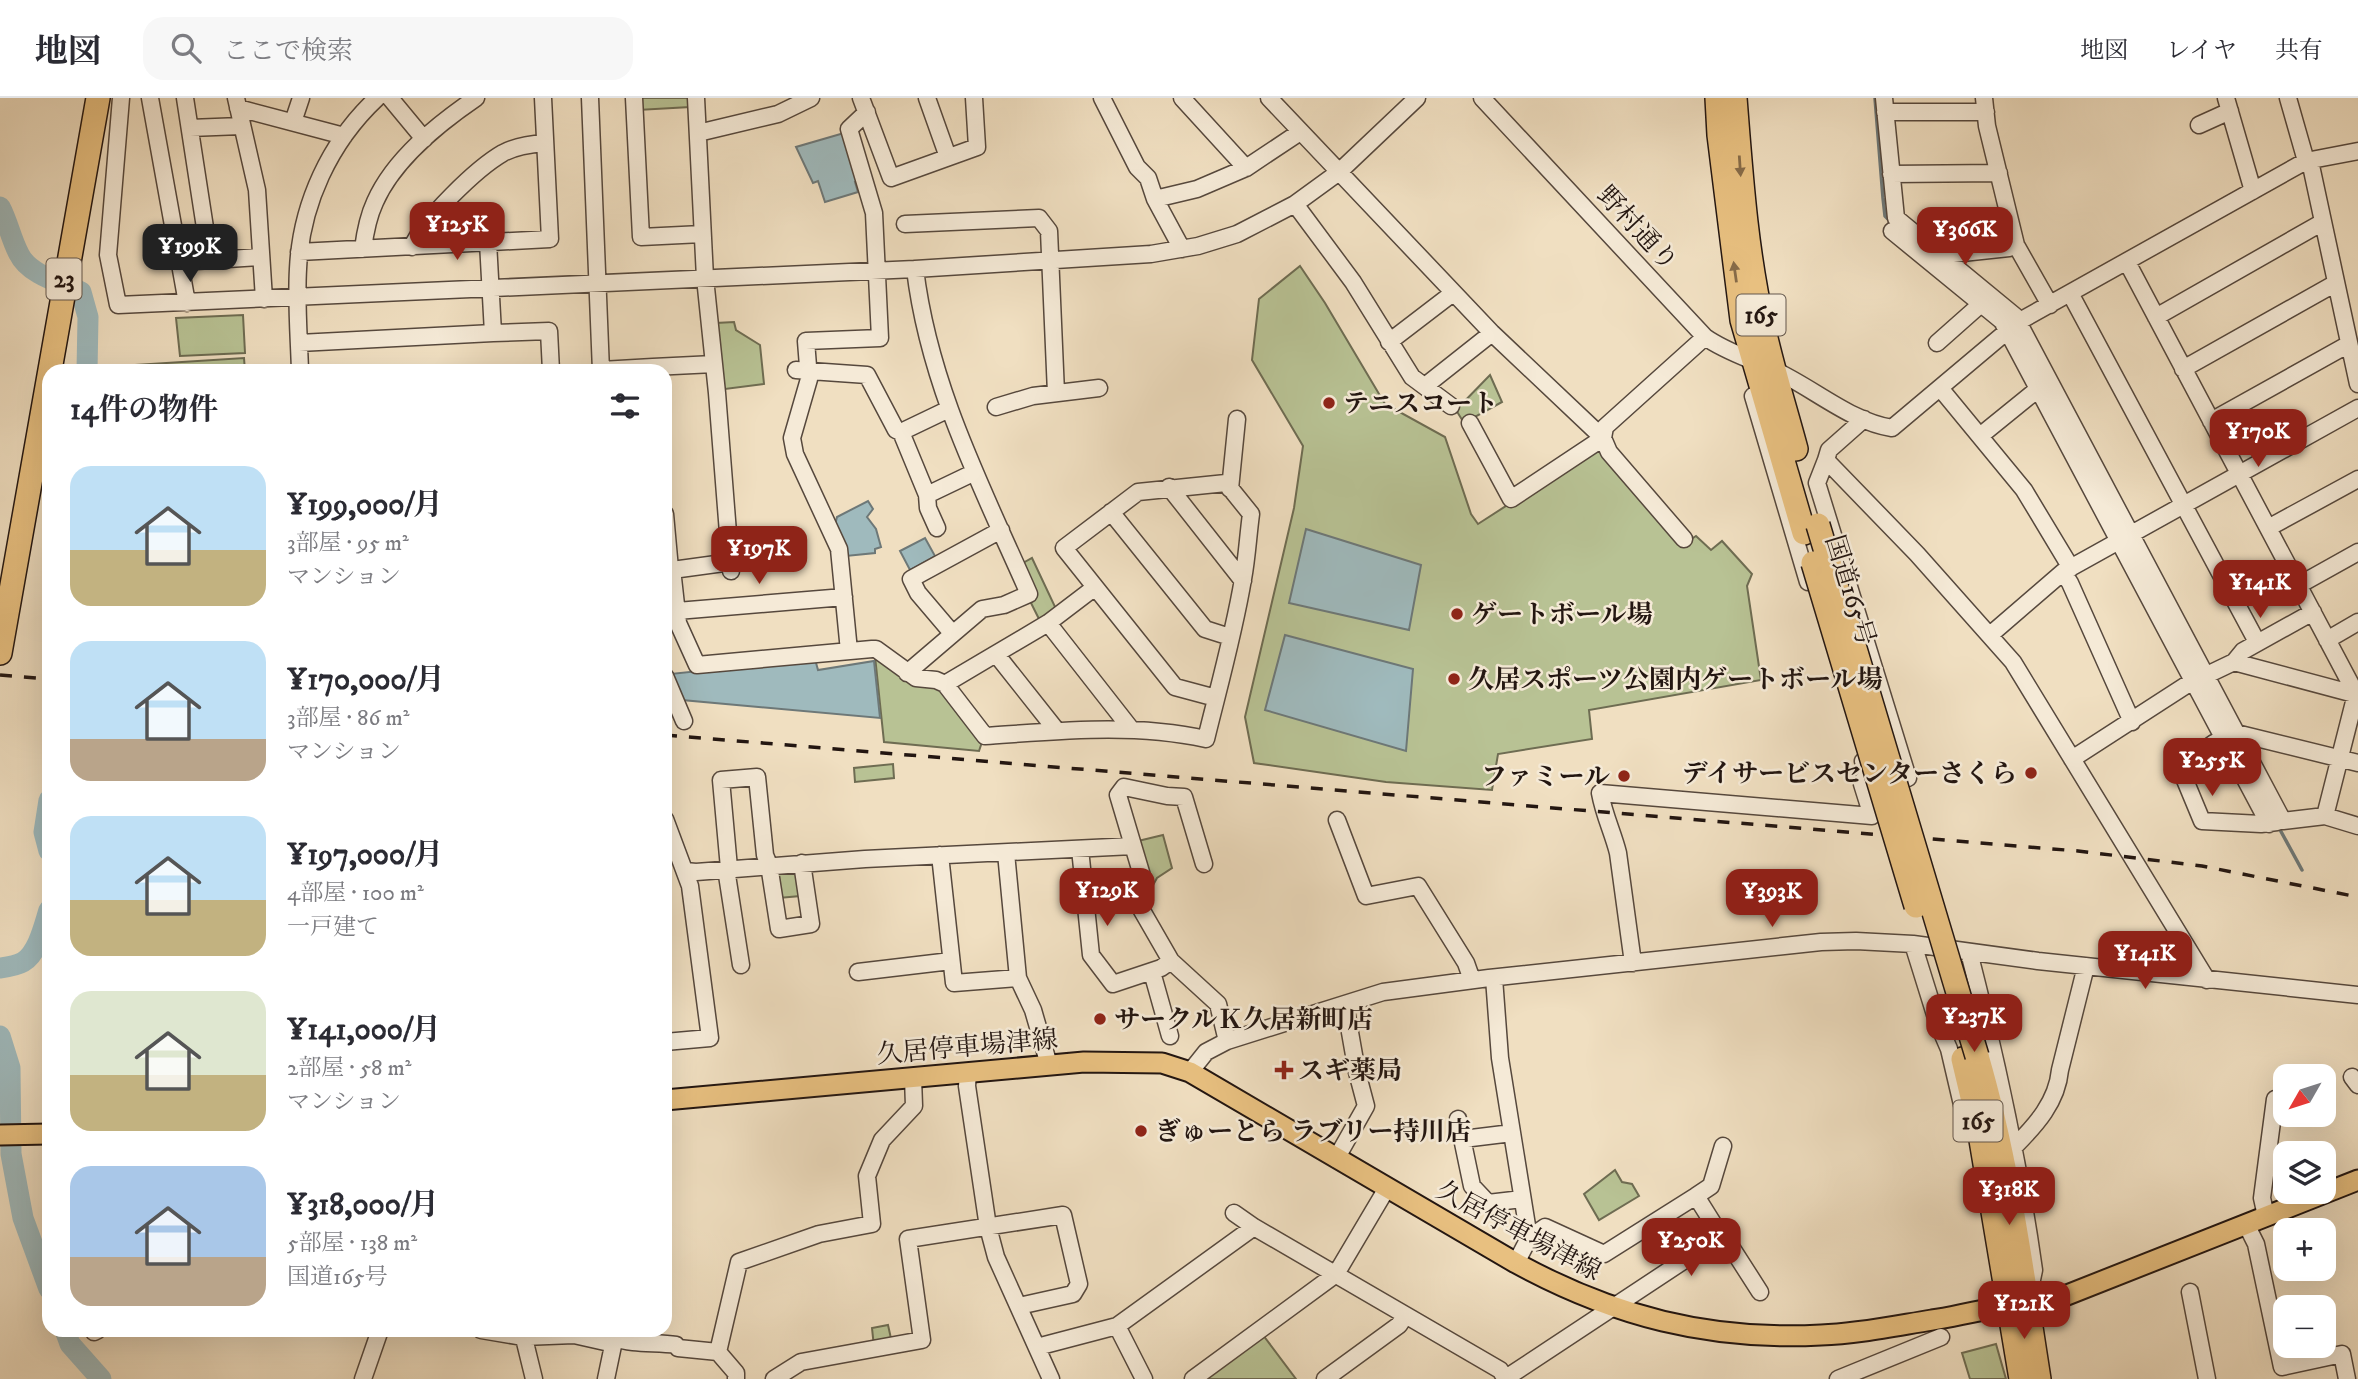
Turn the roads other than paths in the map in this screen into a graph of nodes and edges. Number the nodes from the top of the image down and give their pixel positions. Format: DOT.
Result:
graph roads {
  1 [pos="98,98"];
  2 [pos="121,98"];
  3 [pos="150,98"];
  4 [pos="184,98"];
  5 [pos="301,98"];
  6 [pos="377,98"];
  7 [pos="390,98"];
  8 [pos="476,98"];
  9 [pos="543,98"];
  10 [pos="590,98"];
  11 [pos="634,98"];
  12 [pos="696,98"];
  13 [pos="811,98"];
  14 [pos="927,98"];
  15 [pos="974,98"];
  16 [pos="1182,98"];
  17 [pos="1269,98"];
  18 [pos="1417,98"];
  19 [pos="1482,98"];
  20 [pos="1717,98"];
  21 [pos="1735,98"];
  22 [pos="2288,98"];
  23 [pos="1108,100"];
  24 [pos="237,103"];
  25 [pos="864,105"];
  26 [pos="1884,105"];
  27 [pos="1985,105"];
  28 [pos="2228,105"];
  29 [pos="293,122"];
  30 [pos="2199,125"];
  31 [pos="242,126"];
  32 [pos="190,128"];
  33 [pos="1300,132"];
  34 [pos="698,133"];
  35 [pos="344,135"];
  36 [pos="424,139"];
  37 [pos="545,143"];
  38 [pos="2358,150"];
  39 [pos="948,157"];
  40 [pos="2308,161"];
  41 [pos="1246,168"];
  42 [pos="1339,172"];
  43 [pos="1998,173"];
  44 [pos="1891,174"];
  45 [pos="2253,191"];
  46 [pos="1155,199"];
  47 [pos="1295,204"];
  48 [pos="2323,222"];
  49 [pos="905,224"];
  50 [pos="1892,231"];
  51 [pos="702,234"];
  52 [pos="488,242"];
  53 [pos="2016,245"];
  54 [pos="412,247"];
  55 [pos="363,249"];
  56 [pos="1182,249"];
  57 [pos="299,252"];
  58 [pos="261,257"];
  59 [pos="1945,259"];
  60 [pos="210,260"];
  61 [pos="1050,261"];
  62 [pos="180,262"];
  63 [pos="2127,262"];
  64 [pos="915,268"];
  65 [pos="876,269"];
  66 [pos="705,278"];
  67 [pos="599,283"];
  68 [pos="2336,283"];
  69 [pos="491,288"];
  70 [pos="1452,293"];
  71 [pos="2070,293"];
  72 [pos="297,297"];
  73 [pos="264,299"];
  74 [pos="187,303"];
  75 [pos="1981,304"];
  76 [pos="2050,305"];
  77 [pos="2156,317"];
  78 [pos="2012,327"];
  79 [pos="493,333"];
  80 [pos="1492,333"];
  81 [pos="1705,337"];
  82 [pos="1389,342"];
  83 [pos="299,343"];
  84 [pos="1937,344"];
  85 [pos="2349,344"];
  86 [pos="49,364"];
  87 [pos="300,364"];
  88 [pos="551,364"];
  89 [pos="601,364"];
  90 [pos="714,364"];
  91 [pos="1764,366"];
  92 [pos="672,367"];
  93 [pos="2183,369"];
  94 [pos="802,370"];
  95 [pos="2358,384"];
  96 [pos="1425,386"];
  97 [pos="2044,386"];
  98 [pos="1099,388"];
  99 [pos="1940,388"];
  100 [pos="1056,393"];
  101 [pos="42,406"];
  102 [pos="1451,406"];
  103 [pos="996,407"];
  104 [pos="2358,408"];
  105 [pos="949,409"];
  106 [pos="1237,419"];
  107 [pos="1864,419"];
  108 [pos="2211,421"];
  109 [pos="1470,423"];
  110 [pos="901,432"];
  111 [pos="1980,436"];
  112 [pos="1603,438"];
  113 [pos="1826,460"];
  114 [pos="975,472"];
  115 [pos="2239,474"];
  116 [pos="2358,479"];
  117 [pos="1169,487"];
  118 [pos="1230,489"];
  119 [pos="927,495"];
  120 [pos="2183,505"];
  121 [pos="1111,512"];
  122 [pos="937,527"];
  123 [pos="2268,528"];
  124 [pos="1002,530"];
  125 [pos="2125,537"];
  126 [pos="1684,539"];
  127 [pos="2358,552"];
  128 [pos="672,570"];
  129 [pos="2067,570"];
  130 [pos="1243,581"];
  131 [pos="672,585"];
  132 [pos="2298,585"];
  133 [pos="1094,588"];
  134 [pos="844,597"];
  135 [pos="677,611"];
  136 [pos="2313,612"];
  137 [pos="2358,622"];
  138 [pos="1048,623"];
  139 [pos="952,633"];
  140 [pos="1990,635"];
  141 [pos="1230,637"];
  142 [pos="2328,639"];
  143 [pos="2257,642"];
  144 [pos="849,651"];
  145 [pos="0,653"];
  146 [pos="996,653"];
  147 [pos="2234,662"];
  148 [pos="907,673"];
  149 [pos="2199,678"];
  150 [pos="945,684"];
  151 [pos="2357,694"];
  152 [pos="1216,698"];
  153 [pos="672,705"];
  154 [pos="684,721"];
  155 [pos="2132,722"];
  156 [pos="1131,729"];
  157 [pos="1057,731"];
  158 [pos="2230,736"];
  159 [pos="2072,759"];
  160 [pos="2340,759"];
  161 [pos="2358,763"];
  162 [pos="1868,778"];
  163 [pos="2325,816"];
  164 [pos="1337,820"];
  165 [pos="2276,822"];
  166 [pos="2358,826"];
  167 [pos="672,837"];
  168 [pos="1133,846"];
  169 [pos="1080,849"];
  170 [pos="1006,853"];
  171 [pos="940,855"];
  172 [pos="802,863"];
  173 [pos="1203,864"];
  174 [pos="769,865"];
  175 [pos="729,868"];
  176 [pos="685,871"];
  177 [pos="1913,944"];
  178 [pos="1969,952"];
  179 [pos="951,961"];
  180 [pos="1171,961"];
  181 [pos="1633,963"];
  182 [pos="741,965"];
  183 [pos="2086,966"];
  184 [pos="858,972"];
  185 [pos="1152,972"];
  186 [pos="1018,978"];
  187 [pos="1494,978"];
  188 [pos="1472,980"];
  189 [pos="2207,980"];
  190 [pos="2358,995"];
  191 [pos="1345,1004"];
  192 [pos="1170,1035"];
  193 [pos="672,1041"];
  194 [pos="1227,1041"];
  195 [pos="1049,1065"];
  196 [pos="1190,1072"];
  197 [pos="968,1073"];
  198 [pos="913,1078"];
  199 [pos="672,1099"];
  200 [pos="2273,1114"];
  201 [pos="1458,1119"];
  202 [pos="1512,1133"];
  203 [pos="40,1134"];
  204 [pos="0,1135"];
  205 [pos="1463,1139"];
  206 [pos="1723,1146"];
  207 [pos="2014,1147"];
  208 [pos="1336,1159"];
  209 [pos="2358,1180"];
  210 [pos="1387,1188"];
  211 [pos="1696,1196"];
  212 [pos="1522,1199"];
  213 [pos="1234,1213"];
  214 [pos="2266,1216"];
  215 [pos="2246,1224"];
  216 [pos="988,1227"];
  217 [pos="1254,1227"];
  218 [pos="1721,1236"];
  219 [pos="1529,1238"];
  220 [pos="1516,1263"];
  221 [pos="1336,1274"];
  222 [pos="1760,1292"];
  223 [pos="2190,1292"];
  224 [pos="1018,1306"];
  225 [pos="1613,1307"];
  226 [pos="2012,1308"];
  227 [pos="1405,1316"];
  228 [pos="1117,1326"];
  229 [pos="378,1337"];
  230 [pos="524,1337"];
  231 [pos="615,1337"];
  232 [pos="1941,1337"];
  233 [pos="1037,1347"];
  234 [pos="718,1352"];
  235 [pos="1506,1378"];
  236 [pos="363,1379"];
  237 [pos="534,1379"];
  238 [pos="606,1379"];
  239 [pos="736,1379"];
  240 [pos="774,1379"];
  241 [pos="1051,1379"];
  242 [pos="1144,1379"];
  243 [pos="1193,1379"];
  244 [pos="1325,1379"];
  245 [pos="1838,1379"];
  246 [pos="2012,1379"];
  247 [pos="2021,1379"];
  248 [pos="2039,1379"];
  249 [pos="2207,1379"];
  250 [pos="2347,1379"];
  1 -- 86 [label="highway, 23"];
  2 -- 74 [label="street"];
  3 -- 62 [label="street"];
  4 -- 32 [label="street"];
  5 -- 29 [label="street"];
  6 -- 35 [label="street"];
  7 -- 36 [label="street"];
  8 -- 36 [label="street"];
  9 -- 37 [label="street"];
  10 -- 67 [label="street"];
  11 -- 51 [label="street"];
  12 -- 34 [label="street"];
  13 -- 34 [label="street"];
  14 -- 39 [label="street"];
  15 -- 39 [label="street"];
  16 -- 41 [label="street"];
  17 -- 33 [label="street"];
  18 -- 42 [label="street"];
  19 -- 81 [label="street, 野村通り"];
  91 -- 20 [label="highway, 国道165号 / 165, one-way"];
  21 -- 91 [label="highway, 国道165号 / 165, one-way"];
  22 -- 40 [label="street"];
  23 -- 46 [label="street"];
  24 -- 29 [label="street"];
  24 -- 31 [label="street"];
  25 -- 39 [label="street"];
  25 -- 65 [label="street"];
  26 -- 27 [label="street"];
  26 -- 44 [label="street"];
  27 -- 43 [label="street"];
  28 -- 30 [label="street"];
  28 -- 45 [label="street"];
  29 -- 35 [label="street"];
  31 -- 32 [label="street"];
  31 -- 58 [label="street"];
  32 -- 60 [label="street"];
  33 -- 41 [label="street"];
  33 -- 42 [label="street"];
  34 -- 51 [label="street"];
  35 -- 57 [label="street"];
  36 -- 55 [label="street"];
  37 -- 52 [label="street"];
  37 -- 54 [label="street"];
  38 -- 40 [label="street"];
  40 -- 45 [label="street"];
  40 -- 48 [label="street"];
  41 -- 46 [label="street"];
  42 -- 47 [label="street"];
  42 -- 70 [label="street"];
  43 -- 44 [label="street"];
  43 -- 53 [label="street"];
  44 -- 59 [label="street"];
  45 -- 63 [label="street"];
  46 -- 56 [label="street"];
  47 -- 56 [label="street"];
  47 -- 82 [label="street"];
  48 -- 68 [label="street"];
  48 -- 77 [label="street"];
  49 -- 61 [label="street"];
  50 -- 75 [label="street"];
  51 -- 66 [label="street"];
  52 -- 54 [label="street"];
  52 -- 69 [label="street"];
  53 -- 59 [label="street"];
  53 -- 76 [label="street"];
  54 -- 55 [label="street"];
  55 -- 57 [label="street"];
  56 -- 61 [label="street"];
  57 -- 72 [label="street"];
  58 -- 60 [label="street"];
  58 -- 73 [label="street"];
  59 -- 78 [label="street"];
  60 -- 62 [label="street"];
  61 -- 64 [label="street"];
  61 -- 100 [label="street"];
  62 -- 74 [label="street"];
  63 -- 71 [label="street"];
  63 -- 77 [label="street"];
  64 -- 65 [label="street"];
  64 -- 105 [label="street"];
  65 -- 66 [label="street"];
  65 -- 94 [label="street"];
  66 -- 67 [label="street"];
  66 -- 90 [label="street"];
  67 -- 69 [label="street"];
  67 -- 89 [label="street"];
  68 -- 85 [label="street"];
  68 -- 93 [label="street"];
  69 -- 72 [label="street"];
  69 -- 79 [label="street"];
  70 -- 80 [label="street"];
  70 -- 82 [label="street"];
  71 -- 76 [label="street"];
  71 -- 120 [label="street"];
  72 -- 73 [label="street"];
  72 -- 83 [label="street"];
  73 -- 74 [label="street"];
  75 -- 78 [label="street"];
  75 -- 84 [label="street"];
  76 -- 78 [label="street"];
  77 -- 93 [label="street"];
  78 -- 97 [label="street"];
  78 -- 99 [label="street"];
  79 -- 83 [label="street"];
  79 -- 88 [label="street"];
  80 -- 96 [label="street"];
  80 -- 112 [label="street"];
  81 -- 91 [label="street, 野村通り"];
  81 -- 112 [label="street"];
  82 -- 96 [label="street"];
  83 -- 87 [label="street"];
  85 -- 95 [label="street"];
  85 -- 108 [label="street"];
  90 -- 92 [label="street"];
  90 -- 128 [label="street"];
  91 -- 107 [label="street, 野村通り"];
  91 -- 162 [label="street"];
  91 -- 226 [label="highway, 国道165号 / 165, bridge"];
  93 -- 108 [label="street"];
  94 -- 110 [label="street"];
  94 -- 134 [label="street"];
  96 -- 102 [label="street"];
  97 -- 111 [label="street"];
  97 -- 125 [label="street"];
  98 -- 100 [label="street"];
  99 -- 107 [label="street, 野村通り"];
  99 -- 111 [label="street"];
  100 -- 103 [label="street"];
  101 -- 145 [label="highway, 23"];
  104 -- 115 [label="street"];
  105 -- 110 [label="street"];
  105 -- 114 [label="street"];
  106 -- 118 [label="street"];
  107 -- 113 [label="street"];
  108 -- 115 [label="street"];
  109 -- 112 [label="street"];
  110 -- 119 [label="street"];
  111 -- 129 [label="street"];
  112 -- 126 [label="street"];
  113 -- 140 [label="street"];
  113 -- 162 [label="street"];
  114 -- 119 [label="street"];
  114 -- 124 [label="street"];
  115 -- 120 [label="street"];
  115 -- 123 [label="street"];
  116 -- 123 [label="street"];
  117 -- 118 [label="street"];
  117 -- 121 [label="street"];
  117 -- 130 [label="street"];
  118 -- 130 [label="street"];
  119 -- 122 [label="street"];
  120 -- 125 [label="street"];
  120 -- 143 [label="street"];
  121 -- 133 [label="street"];
  121 -- 141 [label="street"];
  123 -- 132 [label="street"];
  124 -- 139 [label="street"];
  124 -- 139 [label="street"];
  125 -- 129 [label="street"];
  125 -- 149 [label="street"];
  127 -- 132 [label="street"];
  129 -- 140 [label="street"];
  129 -- 155 [label="street"];
  130 -- 141 [label="street"];
  131 -- 135 [label="street"];
  132 -- 136 [label="street"];
  133 -- 138 [label="street"];
  133 -- 152 [label="street"];
  134 -- 135 [label="street"];
  134 -- 144 [label="street"];
  135 -- 144 [label="street"];
  136 -- 142 [label="street"];
  136 -- 143 [label="street"];
  137 -- 142 [label="street"];
  138 -- 146 [label="street"];
  138 -- 156 [label="street"];
  139 -- 148 [label="street"];
  140 -- 159 [label="street"];
  141 -- 152 [label="street"];
  142 -- 151 [label="street"];
  143 -- 147 [label="street"];
  144 -- 148 [label="street"];
  146 -- 150 [label="street"];
  146 -- 157 [label="street"];
  147 -- 149 [label="street"];
  147 -- 151 [label="street"];
  148 -- 150 [label="street"];
  149 -- 155 [label="street"];
  149 -- 158 [label="street"];
  150 -- 157 [label="street"];
  151 -- 160 [label="street"];
  152 -- 156 [label="street"];
  153 -- 154 [label="street"];
  155 -- 159 [label="street"];
  156 -- 157 [label="street"];
  158 -- 160 [label="street"];
  158 -- 165 [label="street"];
  158 -- 165 [label="street"];
  159 -- 189 [label="street"];
  160 -- 161 [label="street"];
  160 -- 163 [label="street"];
  162 -- 181 [label="street"];
  163 -- 165 [label="street"];
  163 -- 166 [label="street"];
  164 -- 188 [label="street"];
  167 -- 176 [label="street"];
  168 -- 169 [label="street"];
  168 -- 173 [label="street"];
  168 -- 180 [label="street"];
  169 -- 170 [label="street"];
  169 -- 185 [label="street"];
  170 -- 171 [label="street"];
  170 -- 186 [label="street"];
  171 -- 172 [label="street"];
  171 -- 179 [label="street"];
  172 -- 174 [label="street"];
  172 -- 174 [label="street"];
  174 -- 175 [label="street"];
  174 -- 175 [label="street"];
  175 -- 176 [label="street"];
  175 -- 182 [label="street"];
  176 -- 193 [label="street"];
  177 -- 178 [label="street"];
  177 -- 181 [label="street"];
  177 -- 226 [label="street, 国道165号 / 165"];
  178 -- 183 [label="street"];
  178 -- 207 [label="street, 国道165号 / 165"];
  179 -- 184 [label="street"];
  179 -- 186 [label="street"];
  180 -- 185 [label="street"];
  180 -- 194 [label="street"];
  181 -- 187 [label="street"];
  183 -- 189 [label="street"];
  183 -- 207 [label="street"];
  185 -- 192 [label="street"];
  186 -- 195 [label="street"];
  187 -- 188 [label="street"];
  187 -- 202 [label="street"];
  188 -- 191 [label="street"];
  189 -- 190 [label="street"];
  191 -- 194 [label="street"];
  191 -- 208 [label="street"];
  194 -- 196 [label="street"];
  195 -- 196 [label="main road, 久居停車場津線"];
  195 -- 197 [label="main road, 久居停車場津線"];
  196 -- 208 [label="main road, 久居停車場津線"];
  197 -- 198 [label="main road, 久居停車場津線"];
  197 -- 216 [label="street"];
  198 -- 199 [label="main road, 久居停車場津線"];
  198 -- 234 [label="street"];
  200 -- 214 [label="street"];
  201 -- 205 [label="street"];
  202 -- 205 [label="street"];
  202 -- 212 [label="street"];
  203 -- 204 [label="main road"];
  205 -- 212 [label="street"];
  206 -- 211 [label="street"];
  207 -- 226 [label="street, 国道165号 / 165"];
  208 -- 210 [label="main road, 久居停車場津線"];
  209 -- 214 [label="main road, 久居停車場津線"];
  210 -- 220 [label="main road, 久居停車場津線"];
  210 -- 221 [label="street"];
  211 -- 218 [label="street"];
  211 -- 219 [label="street"];
  212 -- 219 [label="street"];
  213 -- 217 [label="street"];
  214 -- 215 [label="main road, 久居停車場津線"];
  215 -- 226 [label="main road, 久居停車場津線"];
  215 -- 250 [label="street"];
  216 -- 224 [label="street"];
  216 -- 224 [label="street"];
  216 -- 240 [label="street"];
  217 -- 221 [label="street"];
  217 -- 228 [label="street"];
  218 -- 222 [label="street"];
  218 -- 225 [label="street"];
  219 -- 220 [label="street"];
  220 -- 225 [label="main road, 久居停車場津線"];
  221 -- 227 [label="street"];
  221 -- 243 [label="street"];
  223 -- 249 [label="street"];
  224 -- 233 [label="street"];
  225 -- 226 [label="main road, 久居停車場津線"];
  225 -- 235 [label="street"];
  226 -- 246 [label="street, 国道165号 / 165"];
  226 -- 247 [label="highway, 国道165号 / 165"];
  226 -- 248 [label="highway, 国道165号 / 165"];
  227 -- 235 [label="street"];
  227 -- 244 [label="street"];
  228 -- 233 [label="street"];
  228 -- 242 [label="street"];
  229 -- 236 [label="street"];
  230 -- 237 [label="street"];
  231 -- 234 [label="street"];
  231 -- 238 [label="street"];
  232 -- 245 [label="street"];
  233 -- 241 [label="street"];
  234 -- 239 [label="street"];
}
